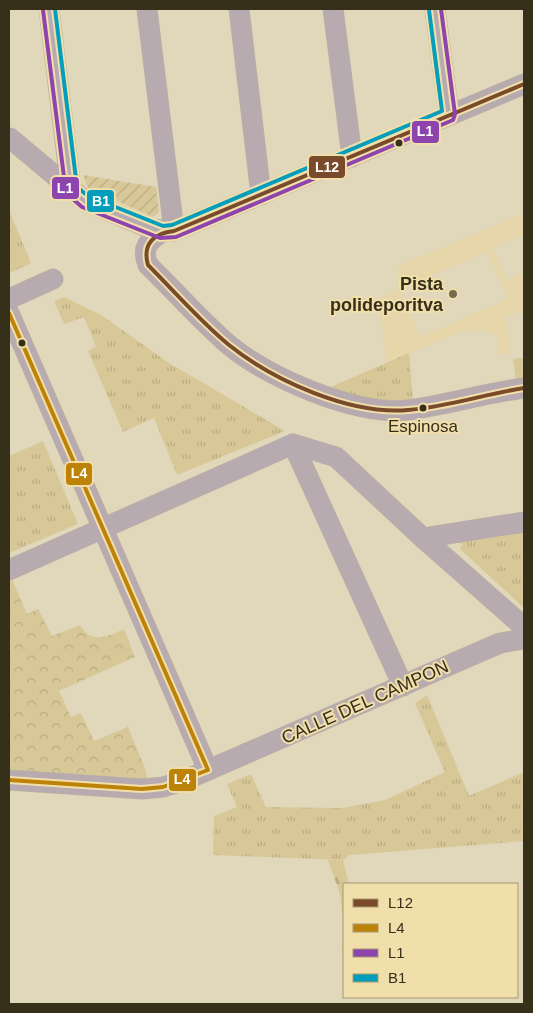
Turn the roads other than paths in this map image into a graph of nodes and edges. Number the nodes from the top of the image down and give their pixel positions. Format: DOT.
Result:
graph roads {
  1 [pos="50,9"];
  2 [pos="147,9"];
  3 [pos="239,9"];
  4 [pos="332,9"];
  5 [pos="435,9"];
  6 [pos="524,84"];
  7 [pos="449,114"];
  8 [pos="10,138"];
  9 [pos="352,157"];
  10 [pos="71,190"];
  11 [pos="261,195"];
  12 [pos="168,231"];
  13 [pos="53,279"];
  14 [pos="9,298"];
  15 [pos="9,313"];
  16 [pos="524,388"];
  17 [pos="293,444"];
  18 [pos="336,457"];
  19 [pos="310,481"];
  20 [pos="524,522"];
  21 [pos="102,529"];
  22 [pos="423,538"];
  23 [pos="9,570"];
  24 [pos="500,604"];
  25 [pos="524,627"];
  26 [pos="524,639"];
  27 [pos="500,643"];
  28 [pos="403,686"];
  29 [pos="208,770"];
  30 [pos="9,780"];
  1 -- 10 [label="street"];
  2 -- 12 [label="street"];
  3 -- 11 [label="street"];
  4 -- 9 [label="street"];
  5 -- 7 [label="street"];
  6 -- 7 [label="street"];
  7 -- 9 [label="street"];
  8 -- 10 [label="street"];
  9 -- 11 [label="street"];
  10 -- 12 [label="street"];
  11 -- 12 [label="street"];
  12 -- 16 [label="street"];
  13 -- 14 [label="street"];
  15 -- 21 [label="street"];
  17 -- 18 [label="street"];
  17 -- 19 [label="street"];
  17 -- 21 [label="street"];
  18 -- 19 [label="street"];
  18 -- 22 [label="street"];
  19 -- 28 [label="street"];
  20 -- 22 [label="street"];
  21 -- 23 [label="street"];
  21 -- 29 [label="street"];
  22 -- 24 [label="street"];
  24 -- 25 [label="street"];
  24 -- 27 [label="street"];
  26 -- 27 [label="street, CALLE DEL CAMPON"];
  27 -- 28 [label="street, CALLE DEL CAMPON"];
  28 -- 29 [label="street, CALLE DEL CAMPON"];
  29 -- 30 [label="street, CALLE DEL CAMPON"];
}
